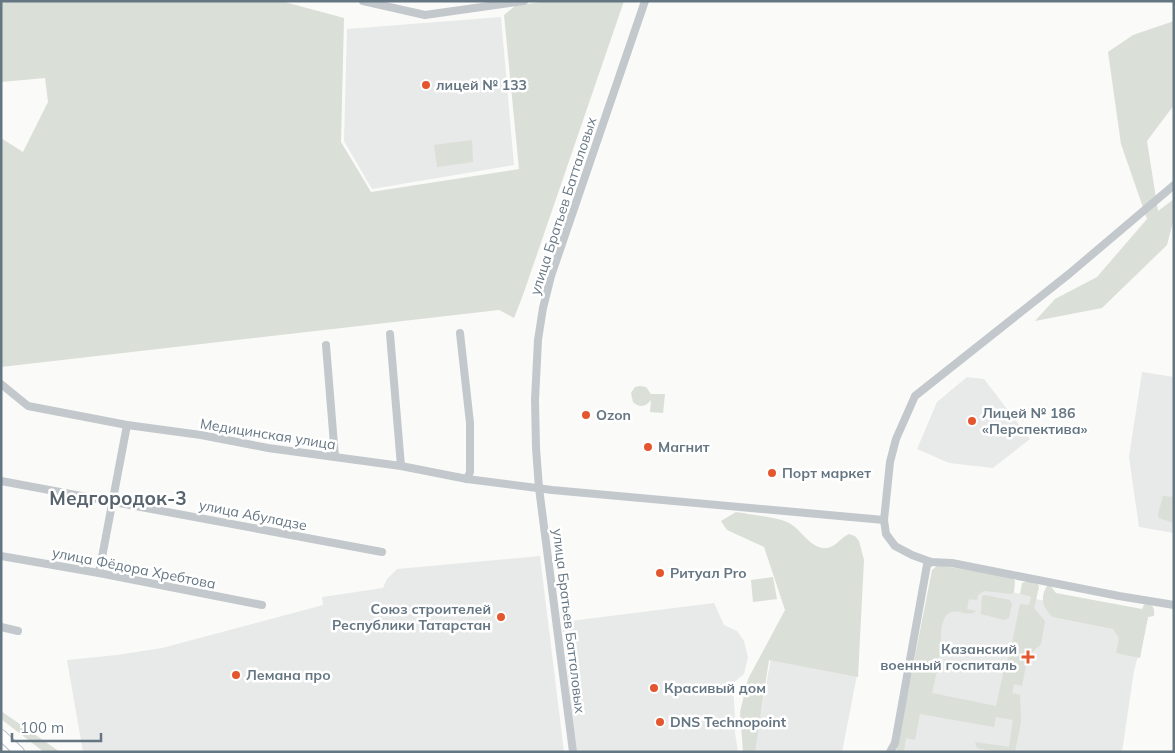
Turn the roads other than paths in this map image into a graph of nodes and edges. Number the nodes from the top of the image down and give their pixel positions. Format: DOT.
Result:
graph roads {
  1 [pos="363,1"];
  2 [pos="524,1"];
  3 [pos="645,1"];
  4 [pos="1174,184"];
  5 [pos="460,333"];
  6 [pos="390,334"];
  7 [pos="326,345"];
  8 [pos="1,384"];
  9 [pos="127,425"];
  10 [pos="335,457"];
  11 [pos="401,466"];
  12 [pos="467,479"];
  13 [pos="1,481"];
  14 [pos="539,488"];
  15 [pos="113,502"];
  16 [pos="884,520"];
  17 [pos="382,552"];
  18 [pos="1,556"];
  19 [pos="931,562"];
  20 [pos="99,573"];
  21 [pos="1174,604"];
  22 [pos="262,605"];
  23 [pos="1,627"];
  24 [pos="18,631"];
  25 [pos="1,735"];
  26 [pos="19,752"];
  27 [pos="573,752"];
  28 [pos="890,752"];
  1 -- 2 [label="street"];
  3 -- 14 [label="street, улица Братьев Батталовых"];
  4 -- 16 [label="street"];
  5 -- 12 [label="street"];
  6 -- 11 [label="street"];
  7 -- 10 [label="street"];
  8 -- 9 [label="street, Медицинская улица"];
  9 -- 10 [label="street, Медицинская улица"];
  9 -- 15 [label="street"];
  10 -- 11 [label="street, Медицинская улица"];
  11 -- 12 [label="street, Медицинская улица"];
  12 -- 14 [label="street, Медицинская улица"];
  13 -- 15 [label="street, улица Абуладзе"];
  14 -- 16 [label="street, Медицинская улица"];
  14 -- 27 [label="street, улица Братьев Батталовых"];
  15 -- 17 [label="street, улица Абуладзе"];
  15 -- 20 [label="street"];
  16 -- 19 [label="street"];
  18 -- 20 [label="street, улица Фёдора Хребтова"];
  19 -- 21 [label="street"];
  19 -- 28 [label="street"];
  20 -- 22 [label="street, улица Фёдора Хребтова"];
  23 -- 24 [label="street"];
  25 -- 26 [label="main road"];
}
